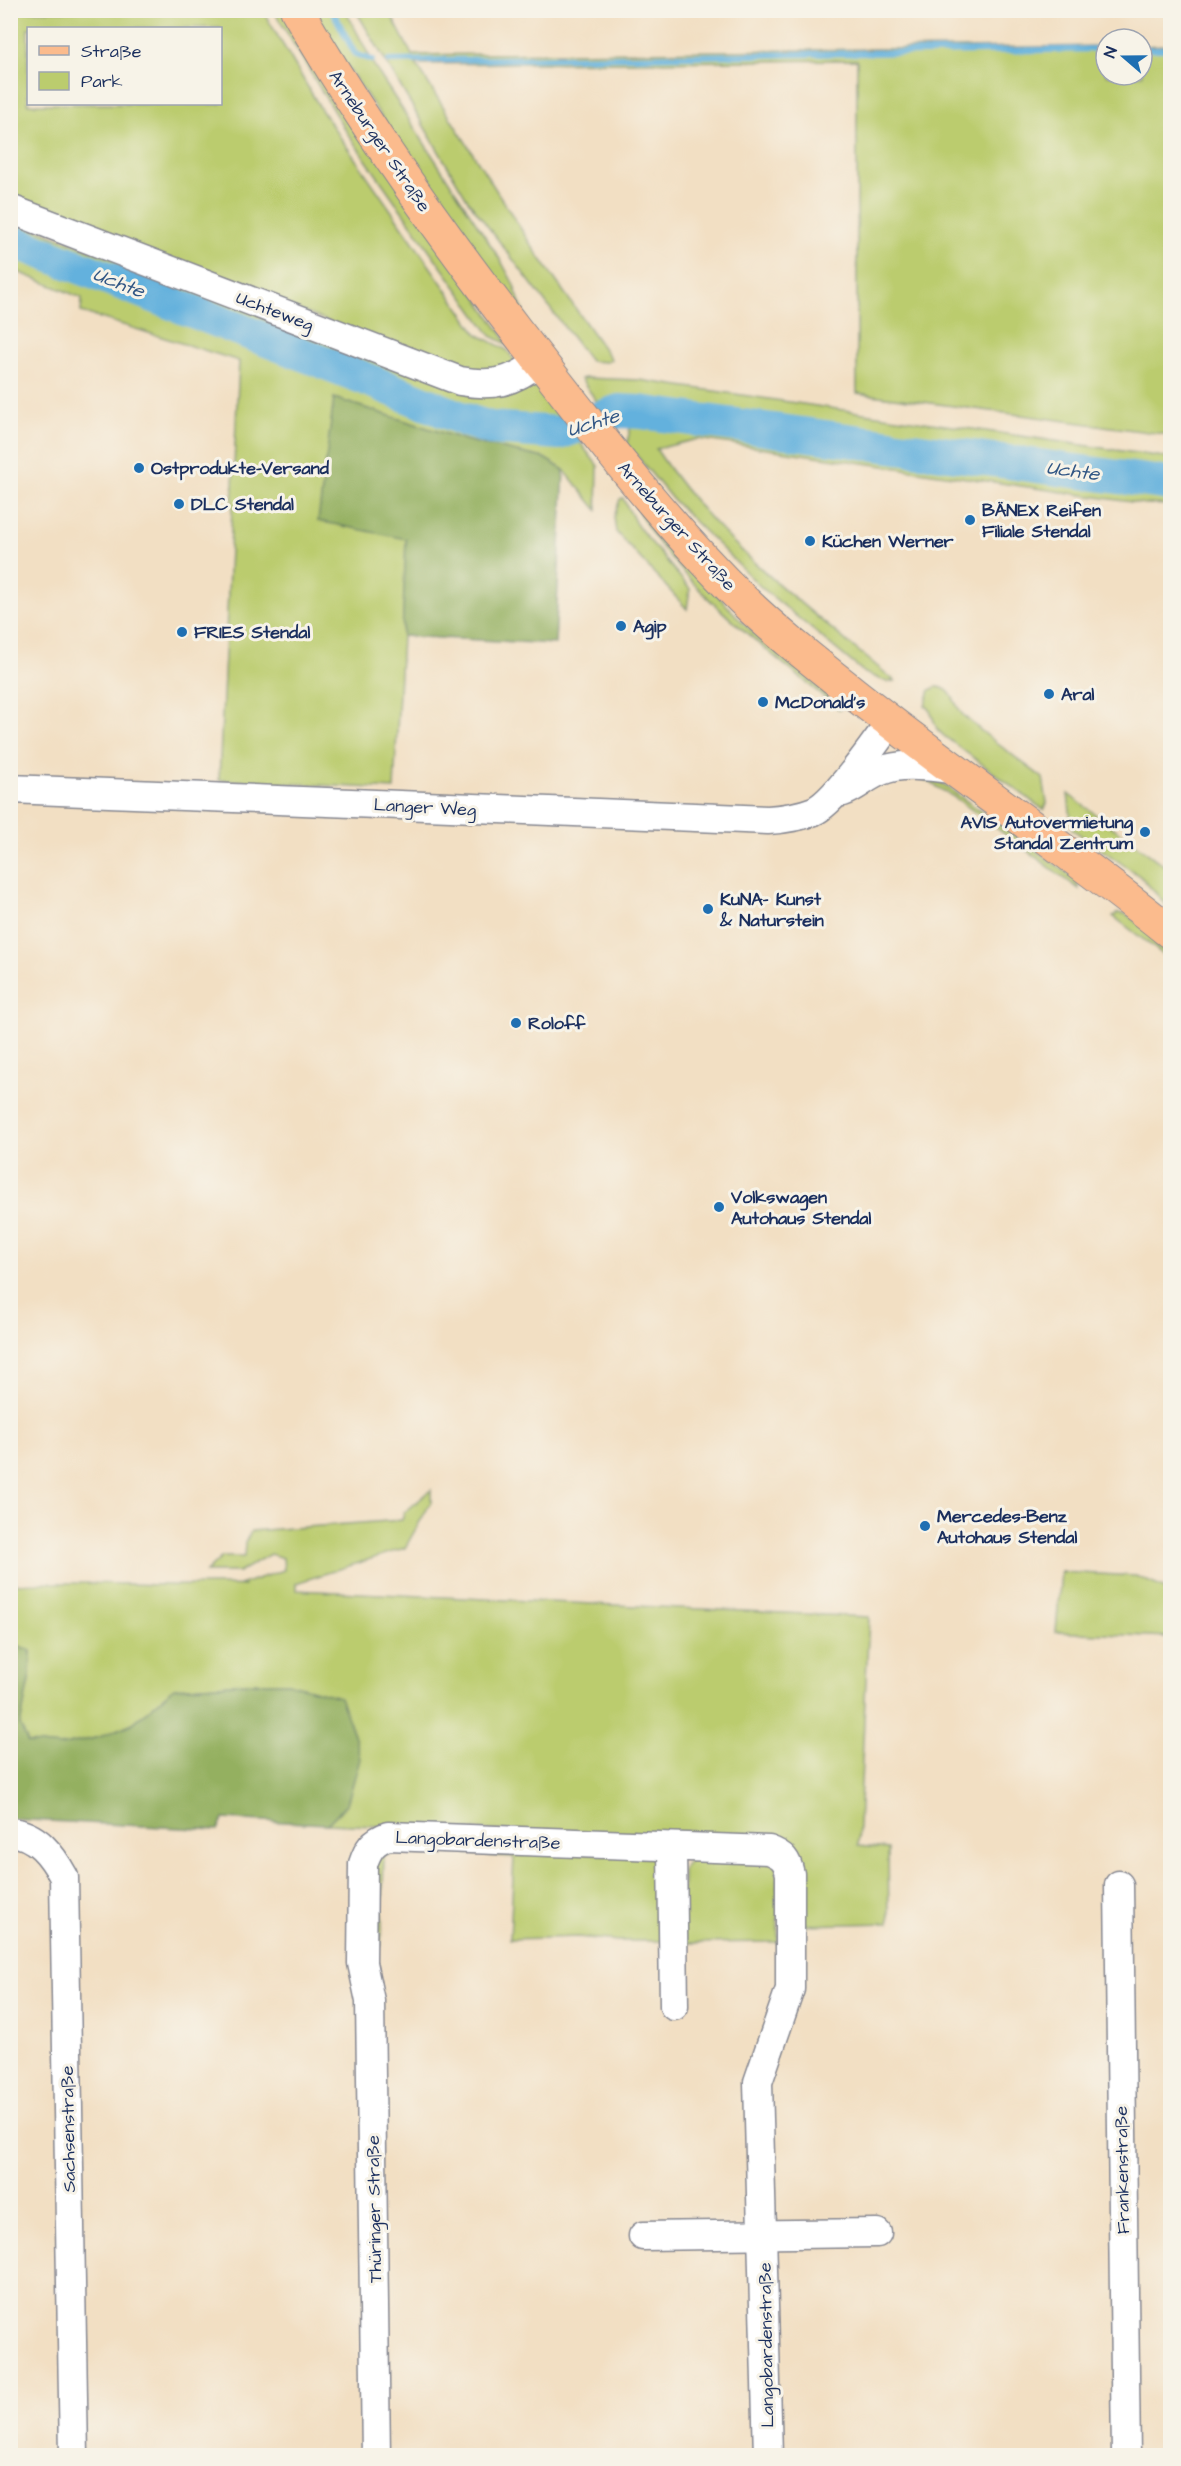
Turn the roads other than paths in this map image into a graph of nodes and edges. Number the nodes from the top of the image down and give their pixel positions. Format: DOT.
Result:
graph roads {
  1 [pos="297,10"];
  2 [pos="10,209"];
  3 [pos="540,361"];
  4 [pos="891,723"];
  5 [pos="952,769"];
  6 [pos="10,789"];
  7 [pos="833,796"];
  8 [pos="1170,932"];
  9 [pos="10,1832"];
  10 [pos="672,1848"];
  11 [pos="1119,1885"];
  12 [pos="362,1963"];
  13 [pos="674,2006"];
  14 [pos="878,2233"];
  15 [pos="762,2234"];
  16 [pos="643,2236"];
  17 [pos="74,2456"];
  18 [pos="376,2456"];
  19 [pos="768,2456"];
  20 [pos="1126,2456"];
  1 -- 3 [label="main road, Arneburger Straße"];
  2 -- 3 [label="street, Uchteweg"];
  3 -- 4 [label="main road, Arneburger Straße"];
  4 -- 5 [label="main road, Arneburger Straße"];
  4 -- 7 [label="street, Langer Weg"];
  5 -- 7 [label="street, Langer Weg"];
  5 -- 8 [label="main road, Arneburger Straße"];
  6 -- 7 [label="street, Langer Weg"];
  9 -- 17 [label="street, Sachsenstraße"];
  10 -- 12 [label="street, Langobardenstraße"];
  10 -- 13 [label="street"];
  10 -- 15 [label="street, Langobardenstraße"];
  11 -- 20 [label="street, Frankenstraße"];
  12 -- 18 [label="street, Thüringer Straße"];
  14 -- 15 [label="street"];
  15 -- 16 [label="street"];
  15 -- 19 [label="street, Langobardenstraße"];
}
